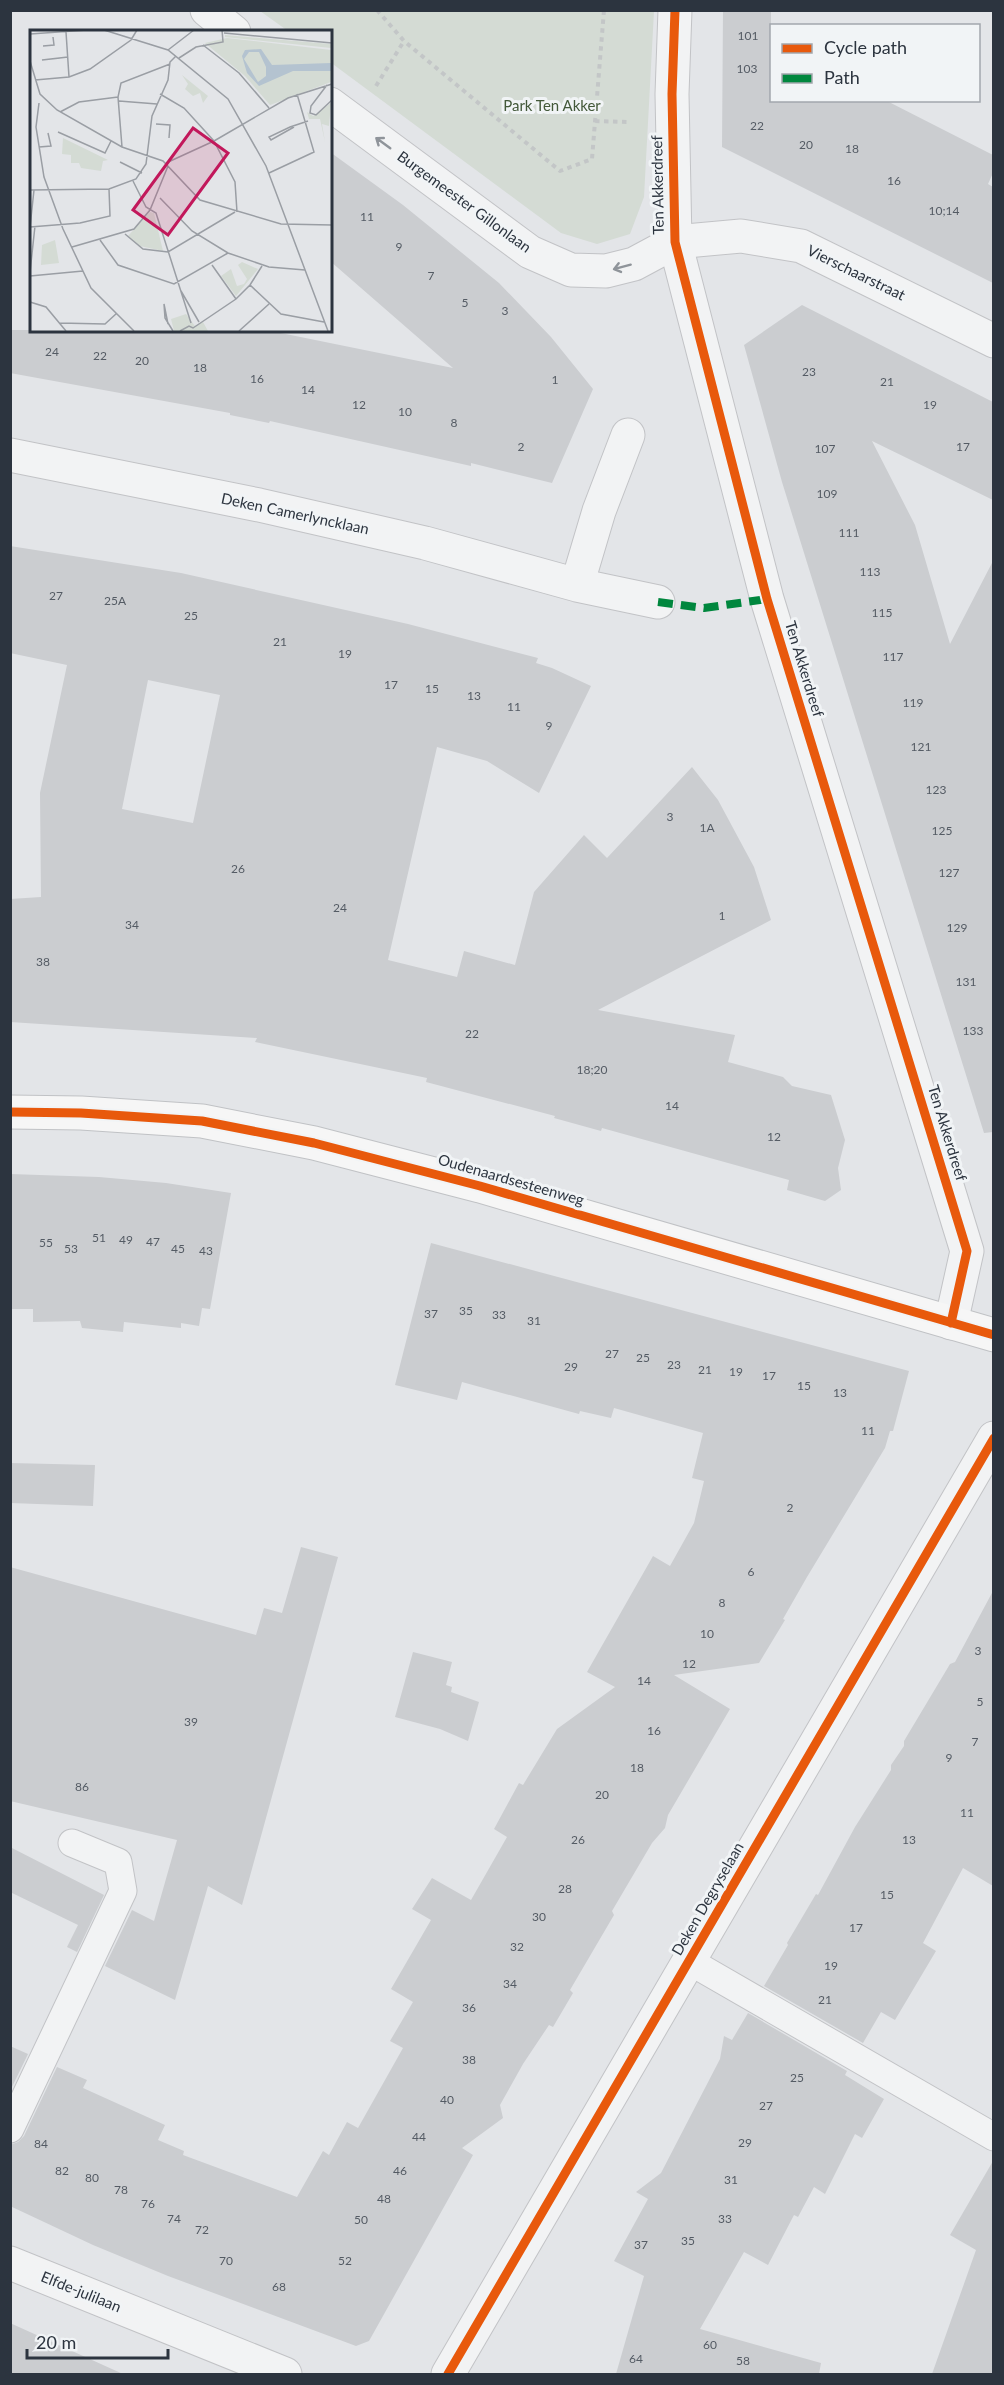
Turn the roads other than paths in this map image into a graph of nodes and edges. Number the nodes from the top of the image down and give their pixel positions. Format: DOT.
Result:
graph roads {
  1 [pos="207,10"];
  2 [pos="675,10"];
  3 [pos="232,30"];
  4 [pos="342,113"];
  5 [pos="675,242"];
  6 [pos="993,341"];
  7 [pos="628,435"];
  8 [pos="10,455"];
  9 [pos="577,585"];
  10 [pos="658,602"];
  11 [pos="10,1112"];
  12 [pos="951,1323"];
  13 [pos="993,1335"];
  14 [pos="993,1438"];
  15 [pos="72,1843"];
  16 [pos="689,1961"];
  17 [pos="10,2129"];
  18 [pos="993,2137"];
  19 [pos="10,2263"];
  20 [pos="285,2374"];
  21 [pos="448,2374"];
  1 -- 3 [label="street"];
  2 -- 5 [label="street, Ten Akkerdreef"];
  5 -- 4 [label="street, Burgemeester Gillonlaan, one-way"];
  5 -- 6 [label="street, Vierschaarstraat"];
  5 -- 12 [label="street, Ten Akkerdreef"];
  7 -- 9 [label="street"];
  8 -- 9 [label="street, Deken Camerlyncklaan"];
  9 -- 10 [label="street, Deken Camerlyncklaan"];
  11 -- 12 [label="main road, Oudenaardsesteenweg"];
  12 -- 13 [label="main road, Oudenaardsesteenweg"];
  14 -- 16 [label="street, Deken Degryselaan"];
  15 -- 17 [label="lane"];
  16 -- 18 [label="lane"];
  16 -- 21 [label="street, Deken Degryselaan"];
  19 -- 20 [label="street, Elfde-julilaan"];
}
